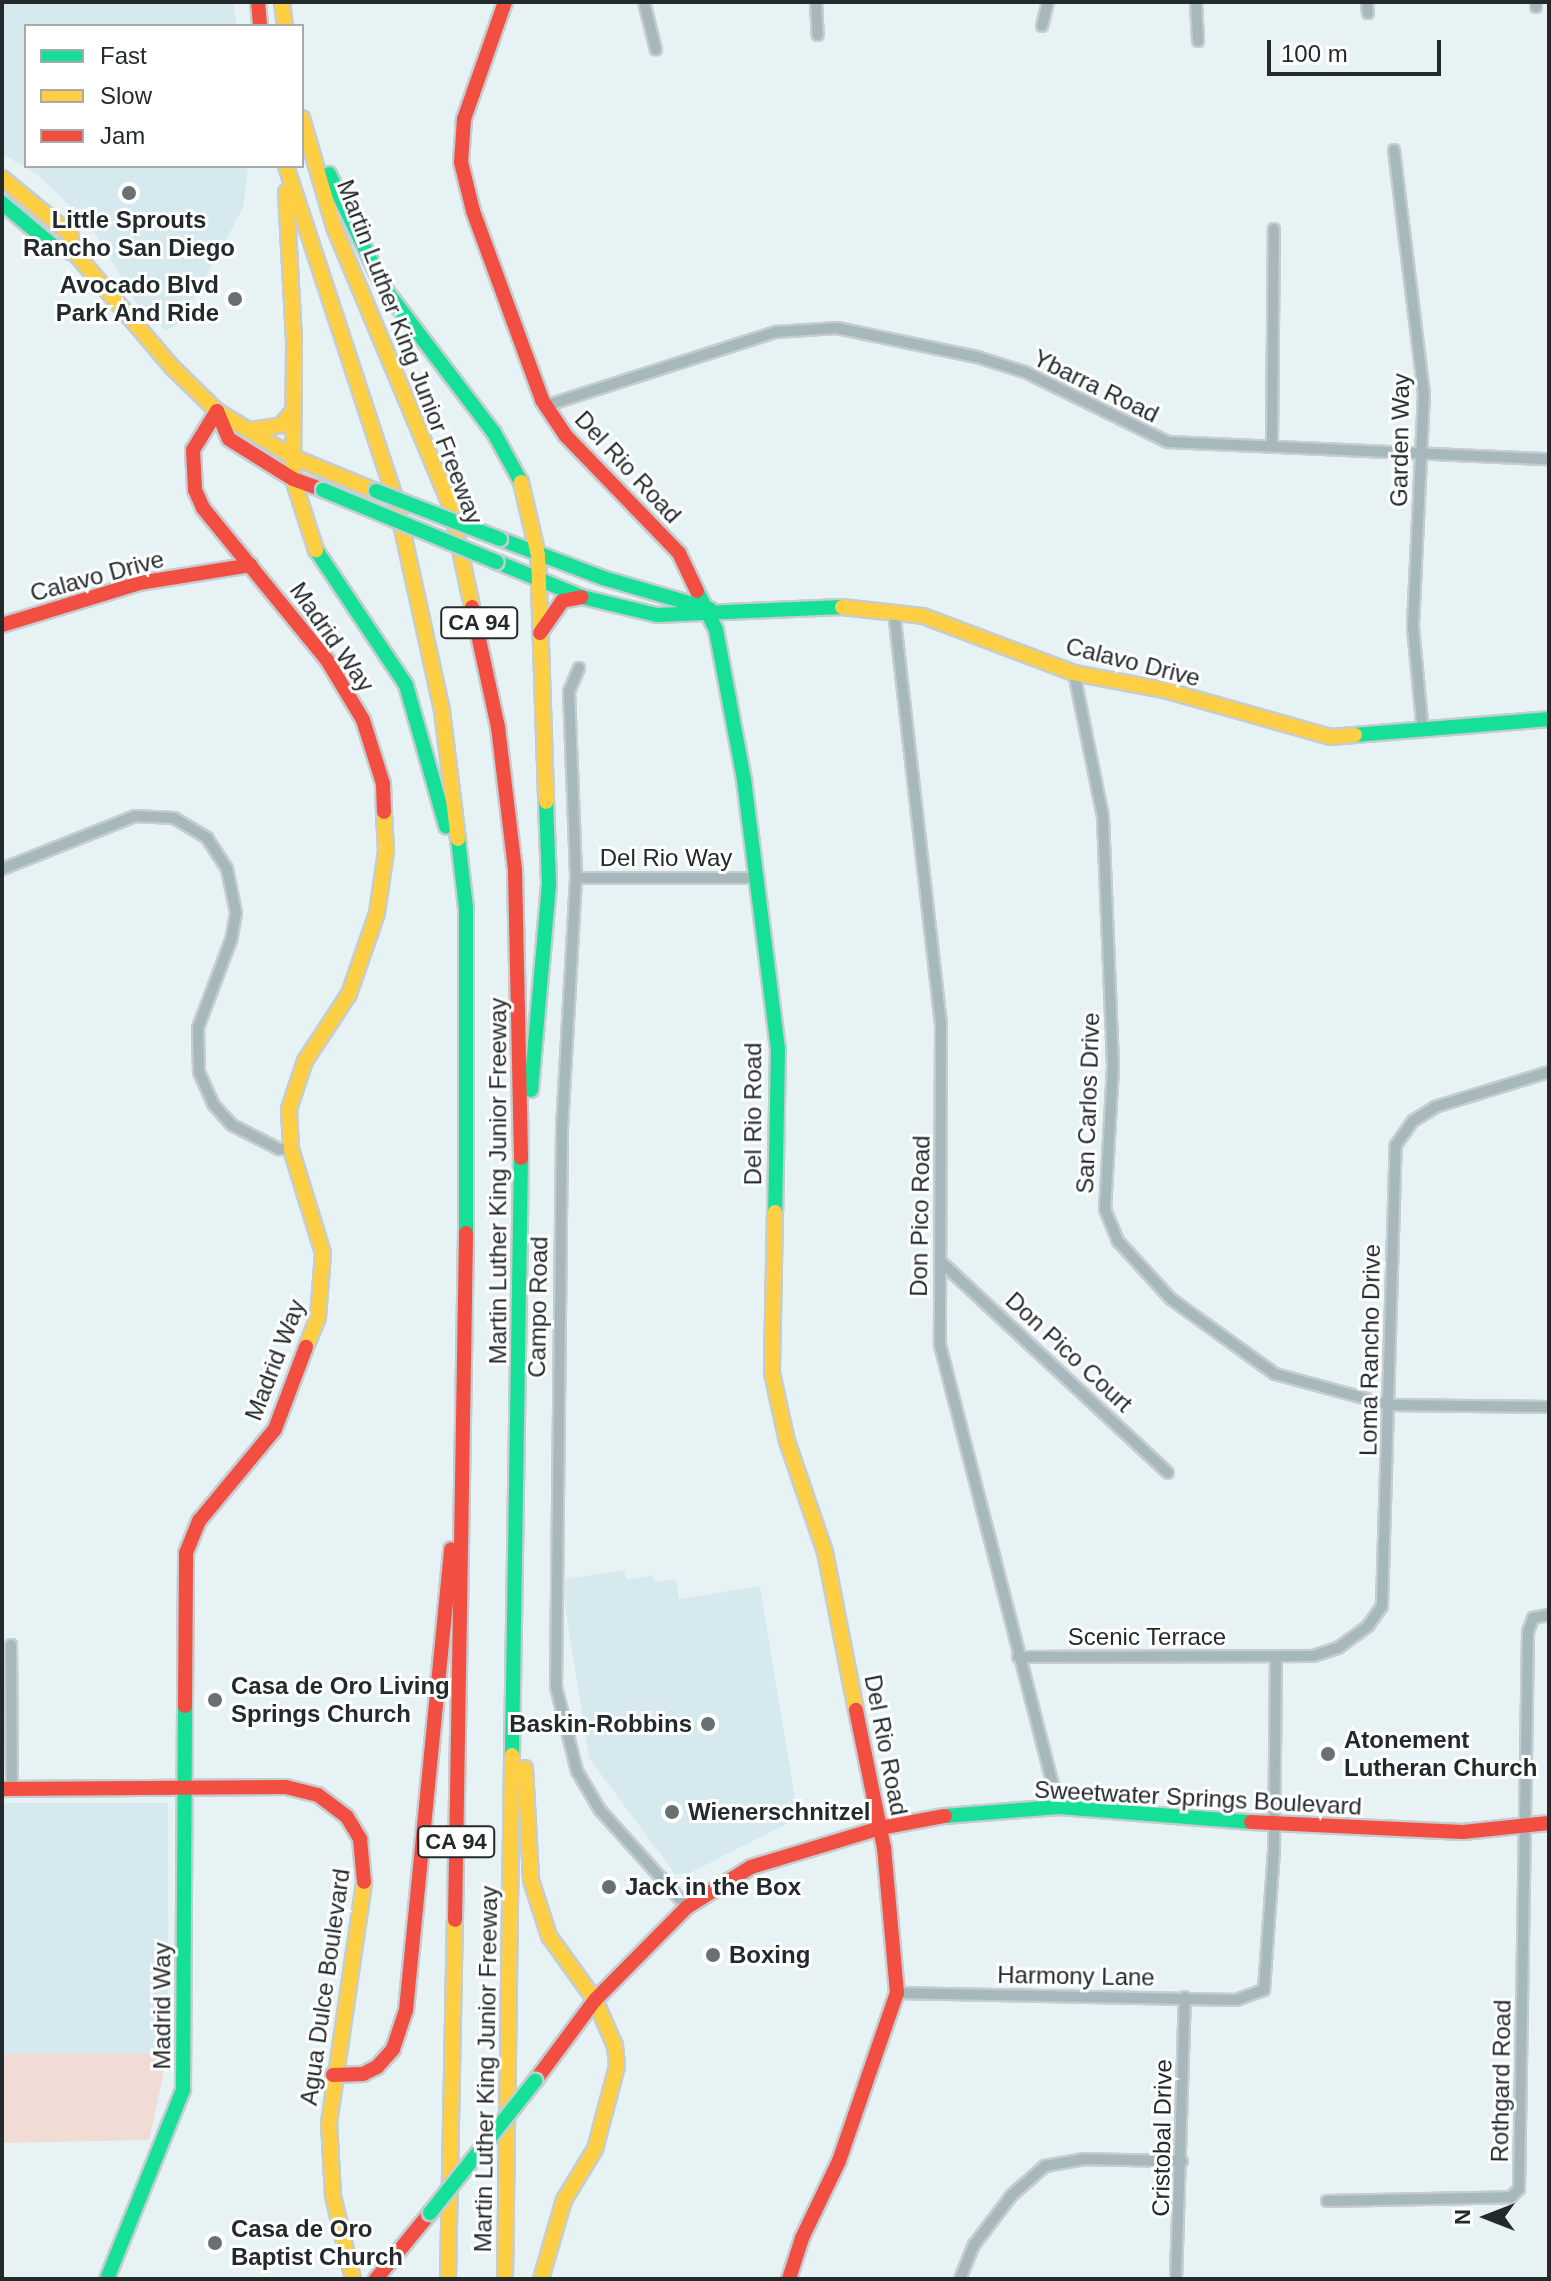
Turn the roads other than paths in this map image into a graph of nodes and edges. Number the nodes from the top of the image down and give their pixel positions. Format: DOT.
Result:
graph roads {
  1 [pos="258,2"];
  2 [pos="282,2"];
  3 [pos="505,2"];
  4 [pos="644,2"];
  5 [pos="816,2"];
  6 [pos="1048,2"];
  7 [pos="1196,2"];
  8 [pos="260,24"];
  9 [pos="285,24"];
  10 [pos="1042,26"];
  11 [pos="818,35"];
  12 [pos="1198,41"];
  13 [pos="656,50"];
  14 [pos="304,121"];
  15 [pos="304,124"];
  16 [pos="1394,150"];
  17 [pos="285,168"];
  18 [pos="286,168"];
  19 [pos="2,178"];
  20 [pos="2,193"];
  21 [pos="2,203"];
  22 [pos="43,208"];
  23 [pos="1274,229"];
  24 [pos="75,253"];
  25 [pos="545,406"];
  26 [pos="217,411"];
  27 [pos="293,411"];
  28 [pos="251,430"];
  29 [pos="1272,445"];
  30 [pos="1424,452"];
  31 [pos="293,457"];
  32 [pos="1549,459"];
  33 [pos="293,479"];
  34 [pos="538,555"];
  35 [pos="251,565"];
  36 [pos="539,580"];
  37 [pos="582,597"];
  38 [pos="710,609"];
  39 [pos="894,612"];
  40 [pos="2,625"];
  41 [pos="540,633"];
  42 [pos="579,668"];
  43 [pos="1074,673"];
  44 [pos="1549,719"];
  45 [pos="1423,732"];
  46 [pos="2,869"];
  47 [pos="576,878"];
  48 [pos="756,878"];
  49 [pos="466,908"];
  50 [pos="1549,1072"];
  51 [pos="291,1149"];
  52 [pos="521,1157"];
  53 [pos="940,1261"];
  54 [pos="1390,1405"];
  55 [pos="466,1406"];
  56 [pos="1549,1407"];
  57 [pos="518,1472"];
  58 [pos="1168,1473"];
  59 [pos="1549,1615"];
  60 [pos="11,1645"];
  61 [pos="1018,1657"];
  62 [pos="1276,1657"];
  63 [pos="181,1786"];
  64 [pos="7,1789"];
  65 [pos="1059,1807"];
  66 [pos="1274,1823"];
  67 [pos="1549,1823"];
  68 [pos="1527,1827"];
  69 [pos="880,1828"];
  70 [pos="687,1907"];
  71 [pos="897,1993"];
  72 [pos="1185,1997"];
  73 [pos="595,2000"];
  74 [pos="333,2075"];
  75 [pos="1182,2161"];
  76 [pos="1327,2201"];
  77 [pos="107,2279"];
  78 [pos="353,2279"];
  79 [pos="376,2279"];
  80 [pos="448,2279"];
  81 [pos="505,2279"];
  82 [pos="541,2279"];
  83 [pos="789,2279"];
  84 [pos="960,2279"];
  85 [pos="1176,2279"];
  1 -- 8 [label="main road"];
  2 -- 9 [label="main road"];
  3 -- 25 [label="main road, Del Rio Road"];
  4 -- 13 [label="street"];
  5 -- 11 [label="street"];
  6 -- 10 [label="street"];
  7 -- 12 [label="street"];
  14 -- 34 [label="main road"];
  15 -- 52 [label="main road, Martin Luther King Junior Freeway / CA 94"];
  16 -- 30 [label="street, Garden Way"];
  17 -- 27 [label="main road"];
  18 -- 49 [label="main road, Martin Luther King Junior Freeway / CA 94"];
  19 -- 22 [label="main road"];
  20 -- 22 [label="main road"];
  21 -- 24 [label="main road"];
  22 -- 24 [label="main road"];
  23 -- 29 [label="street"];
  24 -- 26 [label="main road"];
  25 -- 29 [label="street, Ybarra Road"];
  25 -- 38 [label="main road, Del Rio Road"];
  26 -- 28 [label="main road, Calavo Drive"];
  26 -- 33 [label="main road, Calavo Drive"];
  26 -- 35 [label="main road, Madrid Way"];
  27 -- 28 [label="main road"];
  27 -- 31 [label="main road"];
  28 -- 31 [label="main road, Calavo Drive"];
  29 -- 30 [label="street, Ybarra Road"];
  30 -- 32 [label="street, Ybarra Road"];
  30 -- 45 [label="street, Garden Way"];
  31 -- 33 [label="main road"];
  31 -- 34 [label="main road, Calavo Drive, bridge"];
  33 -- 36 [label="main road, Calavo Drive, bridge"];
  33 -- 49 [label="main road"];
  34 -- 36 [label="main road"];
  34 -- 38 [label="main road, Calavo Drive"];
  35 -- 40 [label="main road, Calavo Drive"];
  35 -- 51 [label="main road, Madrid Way"];
  36 -- 37 [label="main road, Calavo Drive"];
  36 -- 41 [label="main road"];
  37 -- 38 [label="main road, Calavo Drive"];
  37 -- 41 [label="main road"];
  38 -- 39 [label="main road, Calavo Drive"];
  38 -- 48 [label="main road, Del Rio Road"];
  39 -- 43 [label="main road, Calavo Drive"];
  39 -- 53 [label="street, Don Pico Road"];
  41 -- 52 [label="main road"];
  42 -- 47 [label="street, Campo Road"];
  43 -- 45 [label="main road, Calavo Drive"];
  43 -- 54 [label="street, San Carlos Drive"];
  44 -- 45 [label="main road, Calavo Drive"];
  46 -- 51 [label="street"];
  47 -- 48 [label="street, Del Rio Way"];
  47 -- 70 [label="street, Campo Road"];
  48 -- 69 [label="main road, Del Rio Road"];
  49 -- 55 [label="main road, Martin Luther King Junior Freeway / CA 94"];
  50 -- 54 [label="street, Loma Rancho Drive"];
  51 -- 63 [label="main road, Madrid Way"];
  52 -- 57 [label="main road, Martin Luther King Junior Freeway / CA 94"];
  53 -- 58 [label="street, Don Pico Court"];
  53 -- 61 [label="street, Don Pico Road"];
  54 -- 56 [label="street, San Carlos Drive"];
  54 -- 62 [label="street, Loma Rancho Drive"];
  55 -- 74 [label="main road"];
  55 -- 80 [label="main road, Martin Luther King Junior Freeway / CA 94"];
  57 -- 73 [label="main road"];
  57 -- 81 [label="main road, Martin Luther King Junior Freeway / CA 94"];
  59 -- 68 [label="street, Rothgard Road"];
  60 -- 64 [label="street"];
  61 -- 62 [label="street, Scenic Terrace"];
  61 -- 65 [label="street, Don Pico Road"];
  62 -- 66 [label="street"];
  63 -- 64 [label="main road, Agua Dulce Boulevard"];
  63 -- 74 [label="main road, Agua Dulce Boulevard"];
  63 -- 77 [label="main road, Madrid Way"];
  65 -- 66 [label="main road, Sweetwater Springs Boulevard"];
  65 -- 69 [label="main road, Sweetwater Springs Boulevard"];
  66 -- 68 [label="main road, Sweetwater Springs Boulevard"];
  66 -- 72 [label="street, Harmony Lane"];
  67 -- 68 [label="main road, Sweetwater Springs Boulevard"];
  68 -- 76 [label="street, Rothgard Road"];
  69 -- 70 [label="main road, Sweetwater Springs Boulevard"];
  69 -- 71 [label="main road, Del Rio Road"];
  70 -- 73 [label="main road, Sweetwater Springs Boulevard"];
  71 -- 72 [label="street, Harmony Lane"];
  71 -- 83 [label="main road, Del Rio Road"];
  72 -- 75 [label="street, Cristobal Drive"];
  73 -- 79 [label="main road, Sweetwater Springs Boulevard, bridge"];
  73 -- 82 [label="main road"];
  74 -- 78 [label="main road, Agua Dulce Boulevard"];
  75 -- 84 [label="street"];
  75 -- 85 [label="street, Cristobal Drive"];
}
